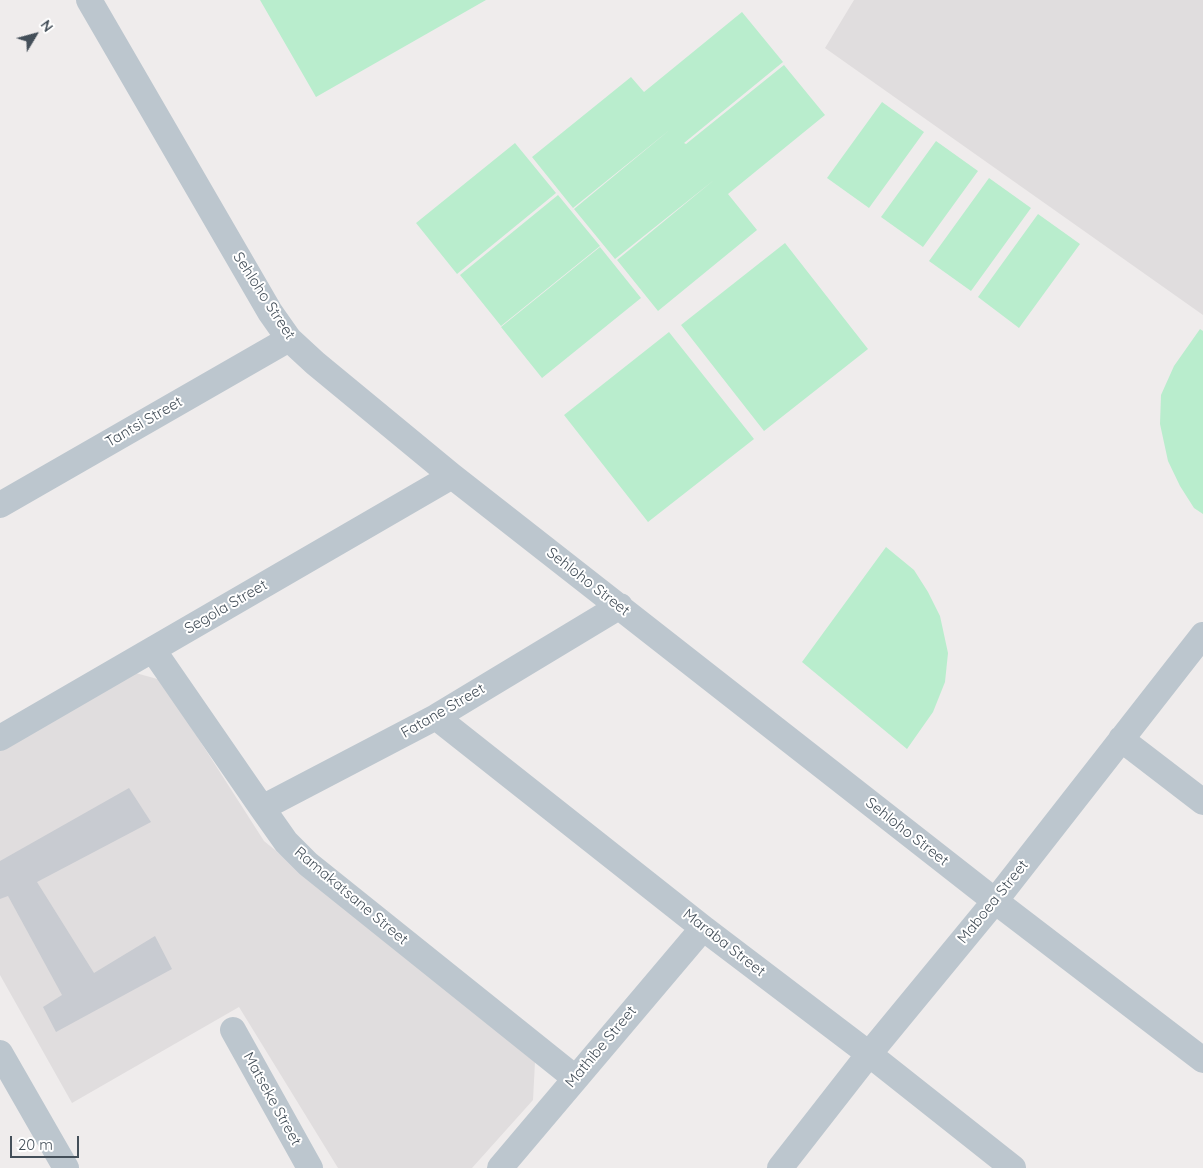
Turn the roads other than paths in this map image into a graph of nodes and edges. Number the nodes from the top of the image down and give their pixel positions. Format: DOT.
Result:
graph roads {
  1 [pos="89,0"];
  2 [pos="289,339"];
  3 [pos="452,476"];
  4 [pos="0,505"];
  5 [pos="620,606"];
  6 [pos="1203,635"];
  7 [pos="153,650"];
  8 [pos="436,717"];
  9 [pos="0,738"];
  10 [pos="1121,739"];
  11 [pos="1203,802"];
  12 [pos="262,808"];
  13 [pos="995,901"];
  14 [pos="703,928"];
  15 [pos="233,1030"];
  16 [pos="0,1053"];
  17 [pos="869,1054"];
  18 [pos="1203,1060"];
  19 [pos="574,1078"];
  20 [pos="66,1168"];
  21 [pos="310,1168"];
  22 [pos="500,1168"];
  23 [pos="780,1168"];
  24 [pos="1014,1168"];
  1 -- 2 [label="street, Sehloho Street"];
  2 -- 3 [label="street, Sehloho Street"];
  2 -- 4 [label="street, Tantsi Street"];
  3 -- 5 [label="street, Sehloho Street"];
  3 -- 7 [label="street, Segola Street"];
  5 -- 8 [label="street, Fatane Street"];
  5 -- 13 [label="street, Sehloho Street"];
  6 -- 10 [label="street, Maboea Street"];
  7 -- 9 [label="street, Segola Street"];
  7 -- 12 [label="street, Ramakatsane Street"];
  8 -- 12 [label="street, Fatane Street"];
  8 -- 14 [label="street, Maraba Street"];
  10 -- 11 [label="street"];
  10 -- 13 [label="street, Maboea Street"];
  12 -- 19 [label="street, Ramakatsane Street"];
  13 -- 17 [label="street, Maboea Street"];
  13 -- 18 [label="street, Sehloho Street"];
  14 -- 17 [label="street, Maraba Street"];
  14 -- 19 [label="street, Mathibe Street"];
  15 -- 21 [label="street, Matseke Street"];
  16 -- 20 [label="street"];
  17 -- 23 [label="street, Maboea Street"];
  17 -- 24 [label="street, Maraba Street"];
  19 -- 22 [label="street, Mathibe Street"];
}
